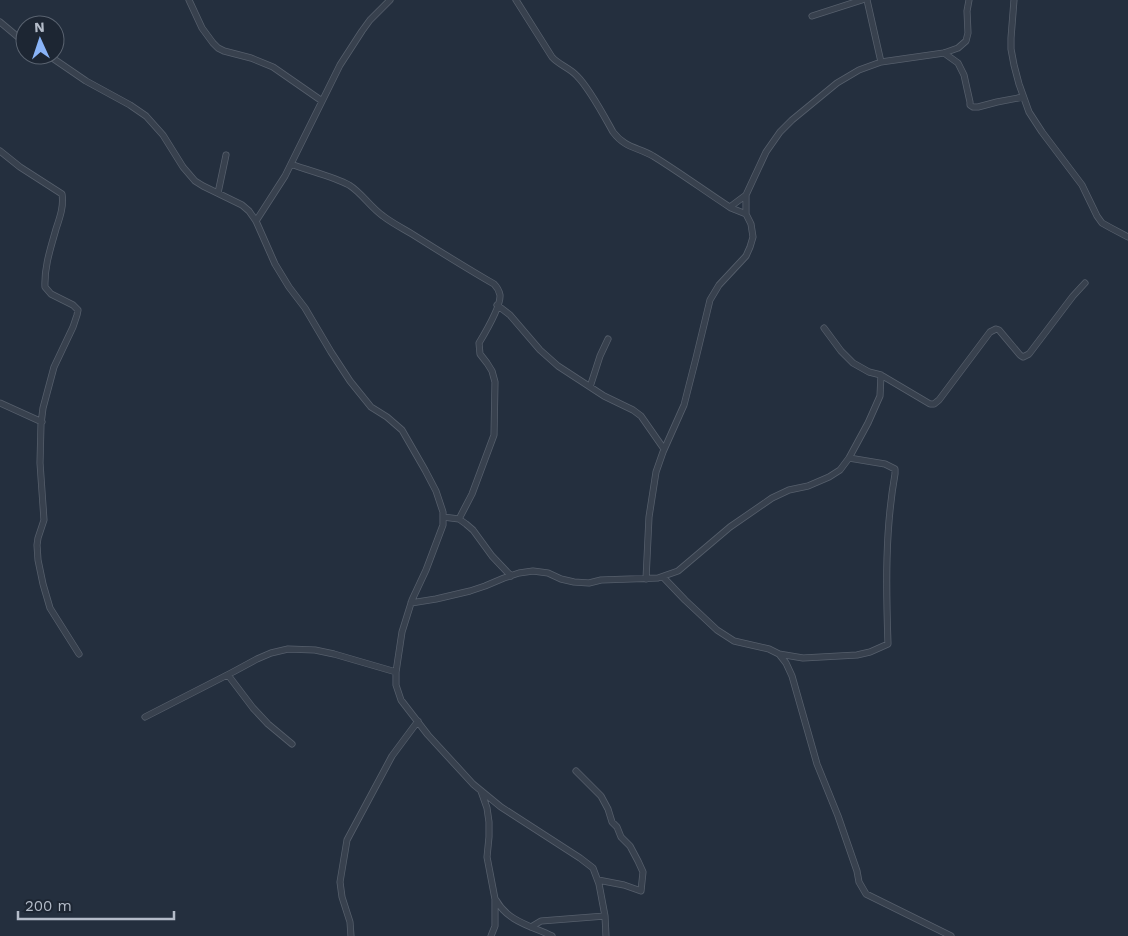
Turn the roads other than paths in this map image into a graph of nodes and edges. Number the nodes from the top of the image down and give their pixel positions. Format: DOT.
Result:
graph roads {
  1 [pos="189,0"];
  2 [pos="390,0"];
  3 [pos="516,0"];
  4 [pos="862,0"];
  5 [pos="867,0"];
  6 [pos="969,0"];
  7 [pos="1014,0"];
  8 [pos="812,16"];
  9 [pos="0,22"];
  10 [pos="15,34"];
  11 [pos="944,52"];
  12 [pos="881,62"];
  13 [pos="63,65"];
  14 [pos="1023,97"];
  15 [pos="322,101"];
  16 [pos="0,151"];
  17 [pos="226,155"];
  18 [pos="291,164"];
  19 [pos="218,193"];
  20 [pos="746,195"];
  21 [pos="730,207"];
  22 [pos="746,214"];
  23 [pos="256,222"];
  24 [pos="1128,237"];
  25 [pos="1086,283"];
  26 [pos="497,305"];
  27 [pos="824,328"];
  28 [pos="608,339"];
  29 [pos="880,375"];
  30 [pos="590,387"];
  31 [pos="0,403"];
  32 [pos="42,422"];
  33 [pos="664,449"];
  34 [pos="849,458"];
  35 [pos="443,517"];
  36 [pos="459,519"];
  37 [pos="511,576"];
  38 [pos="663,577"];
  39 [pos="646,579"];
  40 [pos="411,603"];
  41 [pos="79,654"];
  42 [pos="780,654"];
  43 [pos="396,672"];
  44 [pos="228,674"];
  45 [pos="145,717"];
  46 [pos="418,721"];
  47 [pos="292,744"];
  48 [pos="576,771"];
  49 [pos="481,791"];
  50 [pos="598,880"];
  51 [pos="495,899"];
  52 [pos="605,916"];
  53 [pos="531,927"];
  54 [pos="351,936"];
  55 [pos="491,936"];
  56 [pos="552,936"];
  57 [pos="606,936"];
  58 [pos="951,936"];
  1 -- 15 [label="street"];
  2 -- 15 [label="street"];
  3 -- 21 [label="street"];
  4 -- 8 [label="street"];
  5 -- 12 [label="street"];
  6 -- 11 [label="street"];
  7 -- 14 [label="street"];
  9 -- 10 [label="street"];
  11 -- 12 [label="street"];
  11 -- 14 [label="street"];
  12 -- 20 [label="street"];
  13 -- 19 [label="street"];
  14 -- 24 [label="street"];
  15 -- 18 [label="street"];
  16 -- 32 [label="street"];
  17 -- 19 [label="street"];
  18 -- 23 [label="street"];
  18 -- 26 [label="street"];
  19 -- 23 [label="street"];
  20 -- 21 [label="street"];
  20 -- 22 [label="street"];
  21 -- 22 [label="street"];
  22 -- 33 [label="street"];
  23 -- 35 [label="street"];
  25 -- 29 [label="street"];
  26 -- 30 [label="street"];
  26 -- 36 [label="street"];
  27 -- 29 [label="street"];
  28 -- 30 [label="street"];
  29 -- 34 [label="street"];
  30 -- 33 [label="street"];
  31 -- 32 [label="street"];
  32 -- 41 [label="street"];
  33 -- 39 [label="street"];
  34 -- 38 [label="street"];
  34 -- 42 [label="street"];
  35 -- 36 [label="street"];
  35 -- 40 [label="street"];
  36 -- 37 [label="street"];
  37 -- 39 [label="street"];
  37 -- 40 [label="street"];
  38 -- 39 [label="street"];
  38 -- 42 [label="street"];
  40 -- 43 [label="street"];
  42 -- 58 [label="street"];
  43 -- 44 [label="street"];
  43 -- 46 [label="street"];
  44 -- 45 [label="street"];
  44 -- 47 [label="street"];
  46 -- 49 [label="street"];
  46 -- 54 [label="street"];
  48 -- 50 [label="street"];
  49 -- 50 [label="street"];
  49 -- 51 [label="street"];
  50 -- 52 [label="street"];
  51 -- 53 [label="street"];
  51 -- 55 [label="street"];
  52 -- 53 [label="street"];
  52 -- 57 [label="street"];
  53 -- 56 [label="street"];
}
